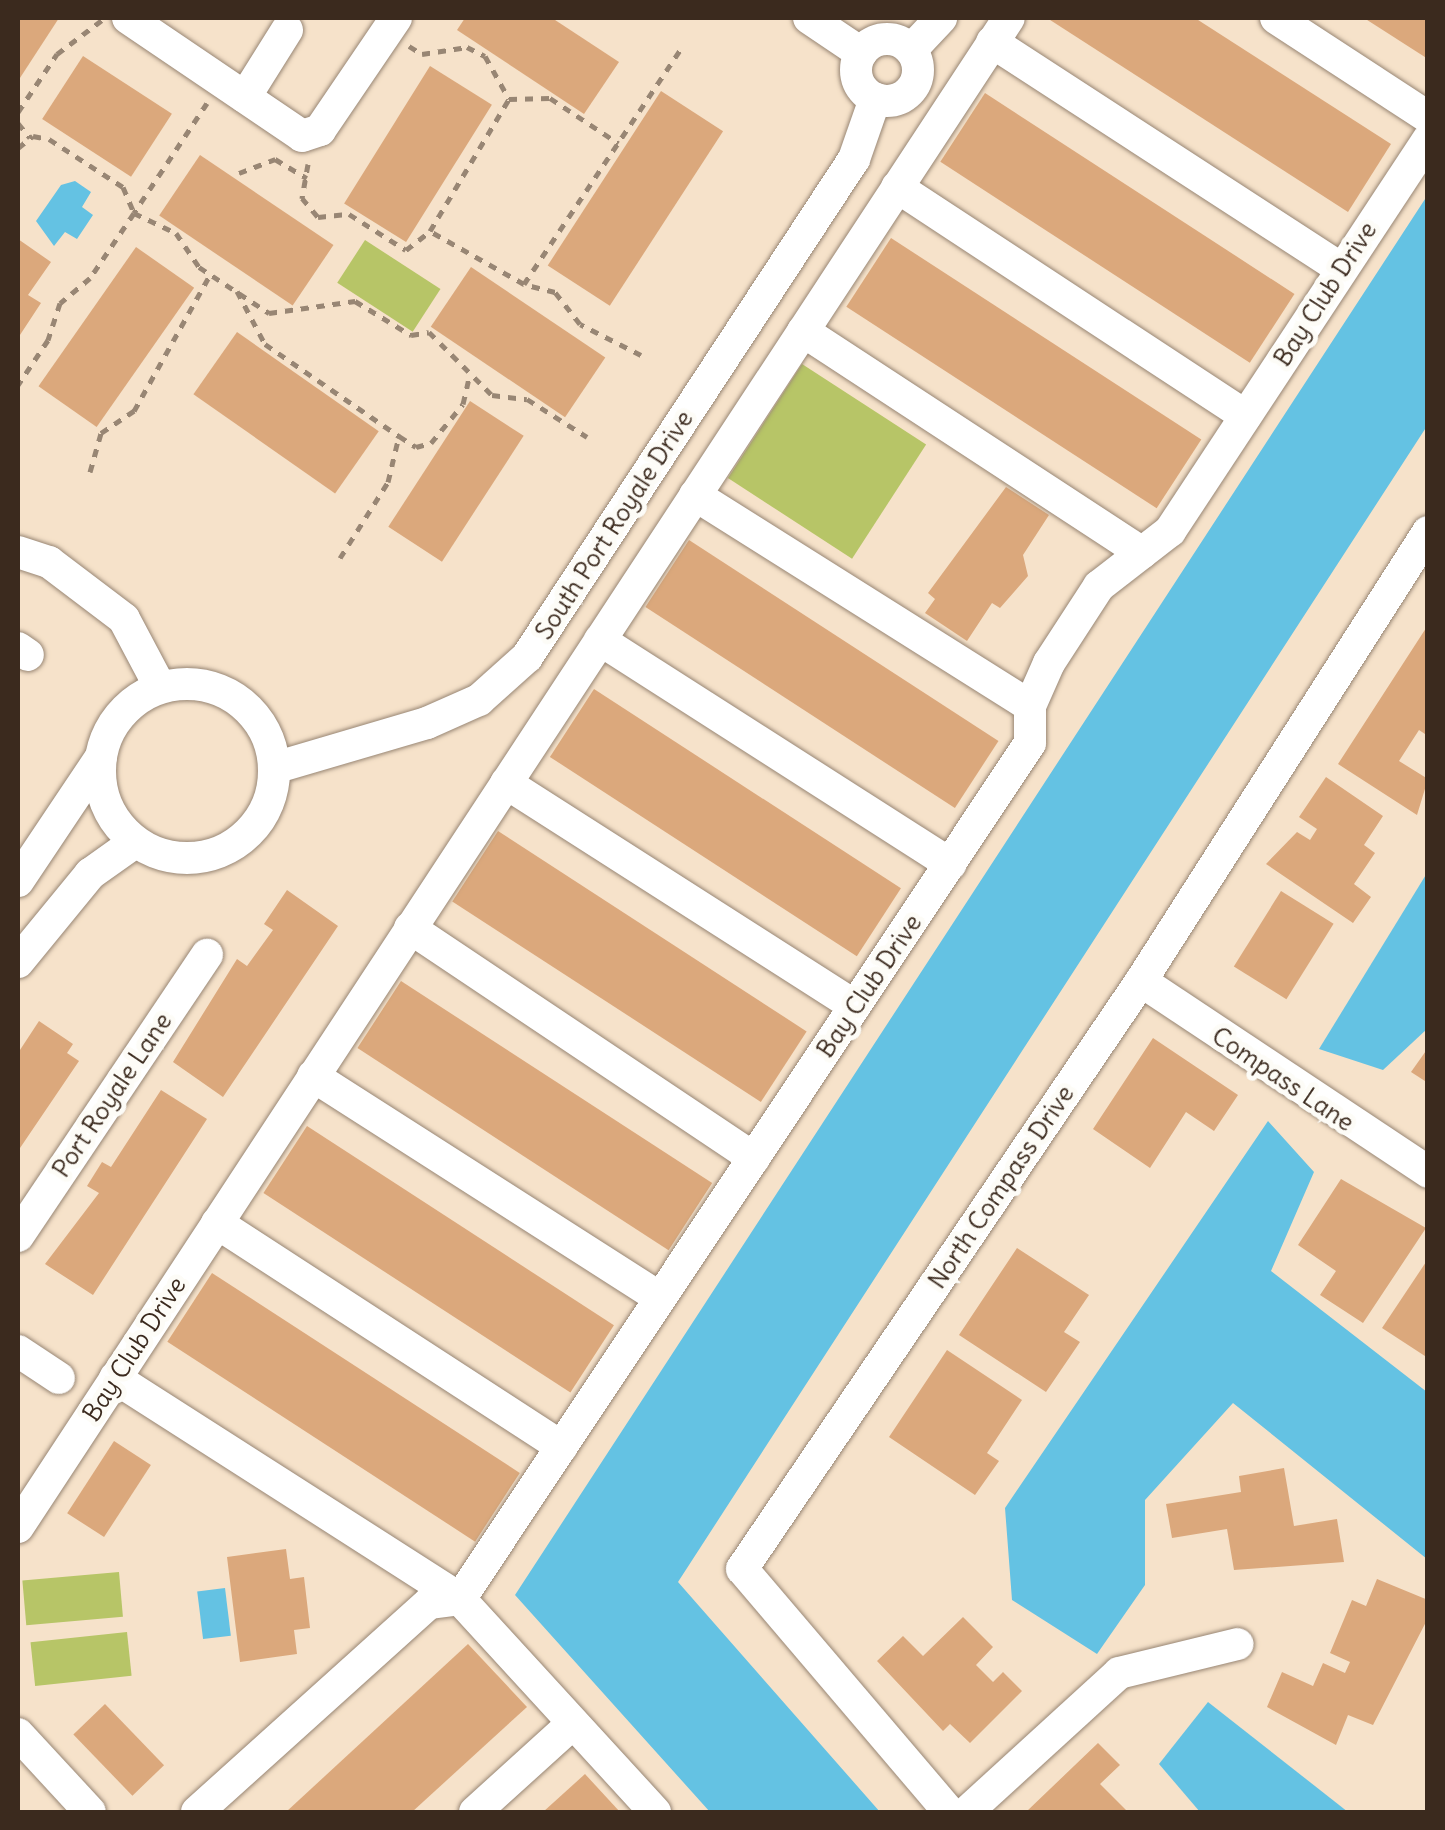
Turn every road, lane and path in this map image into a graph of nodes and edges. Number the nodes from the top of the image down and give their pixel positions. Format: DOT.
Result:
graph roads {
  1 [pos="110,18"];
  2 [pos="128,18"];
  3 [pos="809,18"];
  4 [pos="941,18"];
  5 [pos="1276,18"];
  6 [pos="391,25"];
  7 [pos="287,30"];
  8 [pos="1000,30"];
  9 [pos="683,46"];
  10 [pos="911,50"];
  11 [pos="862,53"];
  12 [pos="233,89"];
  13 [pos="509,99"];
  14 [pos="875,99"];
  15 [pos="18,112"];
  16 [pos="1428,118"];
  17 [pos="18,123"];
  18 [pos="309,136"];
  19 [pos="30,138"];
  20 [pos="1428,139"];
  21 [pos="618,143"];
  22 [pos="18,148"];
  23 [pos="239,173"];
  24 [pos="307,178"];
  25 [pos="897,186"];
  26 [pos="134,213"];
  27 [pos="430,232"];
  28 [pos="1342,268"];
  29 [pos="210,274"];
  30 [pos="524,284"];
  31 [pos="237,291"];
  32 [pos="802,331"];
  33 [pos="641,355"];
  34 [pos="468,373"];
  35 [pos="18,385"];
  36 [pos="1246,416"];
  37 [pos="399,436"];
  38 [pos="587,437"];
  39 [pos="90,472"];
  40 [pos="695,494"];
  41 [pos="1428,532"];
  42 [pos="18,552"];
  43 [pos="1142,553"];
  44 [pos="340,558"];
  45 [pos="600,640"];
  46 [pos="160,687"];
  47 [pos="1030,706"];
  48 [pos="101,758"];
  49 [pos="274,768"];
  50 [pos="506,783"];
  51 [pos="137,841"];
  52 [pos="950,864"];
  53 [pos="20,878"];
  54 [pos="56,896"];
  55 [pos="410,928"];
  56 [pos="25,953"];
  57 [pos="208,955"];
  58 [pos="1141,981"];
  59 [pos="855,1006"];
  60 [pos="314,1076"];
  61 [pos="754,1158"];
  62 [pos="1428,1172"];
  63 [pos="217,1223"];
  64 [pos="18,1236"];
  65 [pos="660,1298"];
  66 [pos="18,1351"];
  67 [pos="59,1378"];
  68 [pos="115,1378"];
  69 [pos="562,1447"];
  70 [pos="18,1526"];
  71 [pos="460,1599"];
  72 [pos="1238,1644"];
  73 [pos="573,1723"];
  74 [pos="18,1734"];
  75 [pos="90,1812"];
  76 [pos="197,1812"];
  77 [pos="475,1812"];
  78 [pos="655,1812"];
  79 [pos="949,1812"];
  80 [pos="966,1812"];
  1 -- 15 [label="path"];
  2 -- 12 [label="street"];
  3 -- 11 [label="street"];
  4 -- 10 [label="street"];
  5 -- 16 [label="street"];
  6 -- 13 [label="path"];
  6 -- 18 [label="street"];
  7 -- 12 [label="street"];
  8 -- 25 [label="street, Bay Club Drive"];
  8 -- 28 [label="street"];
  9 -- 21 [label="path"];
  10 -- 11 [label="street"];
  10 -- 14 [label="street"];
  11 -- 14 [label="street"];
  12 -- 18 [label="street"];
  12 -- 26 [label="path"];
  13 -- 21 [label="path"];
  13 -- 27 [label="path"];
  14 -- 49 [label="street, South Port Royale Drive"];
  17 -- 19 [label="path"];
  18 -- 24 [label="path"];
  19 -- 22 [label="path"];
  19 -- 26 [label="path"];
  20 -- 28 [label="street, Bay Club Drive"];
  21 -- 30 [label="path"];
  23 -- 24 [label="path"];
  24 -- 27 [label="path"];
  25 -- 32 [label="street, Bay Club Drive"];
  25 -- 36 [label="street"];
  26 -- 29 [label="path"];
  26 -- 35 [label="path"];
  27 -- 30 [label="path"];
  28 -- 36 [label="street, Bay Club Drive"];
  29 -- 31 [label="path"];
  29 -- 39 [label="path"];
  30 -- 33 [label="path"];
  31 -- 34 [label="path"];
  31 -- 37 [label="path"];
  32 -- 40 [label="street, Bay Club Drive"];
  32 -- 43 [label="street"];
  34 -- 37 [label="path"];
  34 -- 38 [label="path"];
  36 -- 43 [label="street, Bay Club Drive"];
  37 -- 44 [label="path"];
  40 -- 45 [label="street, Bay Club Drive"];
  40 -- 47 [label="street"];
  41 -- 58 [label="street, North Compass Drive"];
  42 -- 46 [label="street"];
  43 -- 47 [label="street, Bay Club Drive"];
  45 -- 50 [label="street, Bay Club Drive"];
  45 -- 52 [label="street"];
  46 -- 48 [label="street"];
  46 -- 49 [label="street"];
  47 -- 52 [label="street, Bay Club Drive"];
  48 -- 51 [label="street"];
  48 -- 53 [label="street"];
  49 -- 51 [label="street"];
  50 -- 55 [label="street, Bay Club Drive"];
  50 -- 59 [label="street"];
  51 -- 54 [label="street"];
  51 -- 56 [label="street"];
  52 -- 59 [label="street, Bay Club Drive"];
  53 -- 54 [label="street"];
  54 -- 56 [label="street"];
  55 -- 60 [label="street, Bay Club Drive"];
  55 -- 61 [label="street"];
  57 -- 64 [label="street, Port Royale Lane"];
  58 -- 62 [label="street, Compass Lane"];
  58 -- 79 [label="street, North Compass Drive"];
  59 -- 61 [label="street, Bay Club Drive"];
  60 -- 63 [label="street, Bay Club Drive"];
  60 -- 65 [label="street"];
  61 -- 65 [label="street, Bay Club Drive"];
  63 -- 68 [label="street, Bay Club Drive"];
  63 -- 69 [label="street"];
  65 -- 69 [label="street, Bay Club Drive"];
  66 -- 67 [label="street"];
  68 -- 70 [label="street, Bay Club Drive"];
  68 -- 71 [label="street"];
  69 -- 71 [label="street, Bay Club Drive"];
  71 -- 73 [label="street"];
  71 -- 76 [label="street"];
  72 -- 80 [label="street"];
  73 -- 77 [label="street"];
  73 -- 78 [label="street"];
  74 -- 75 [label="street"];
}
